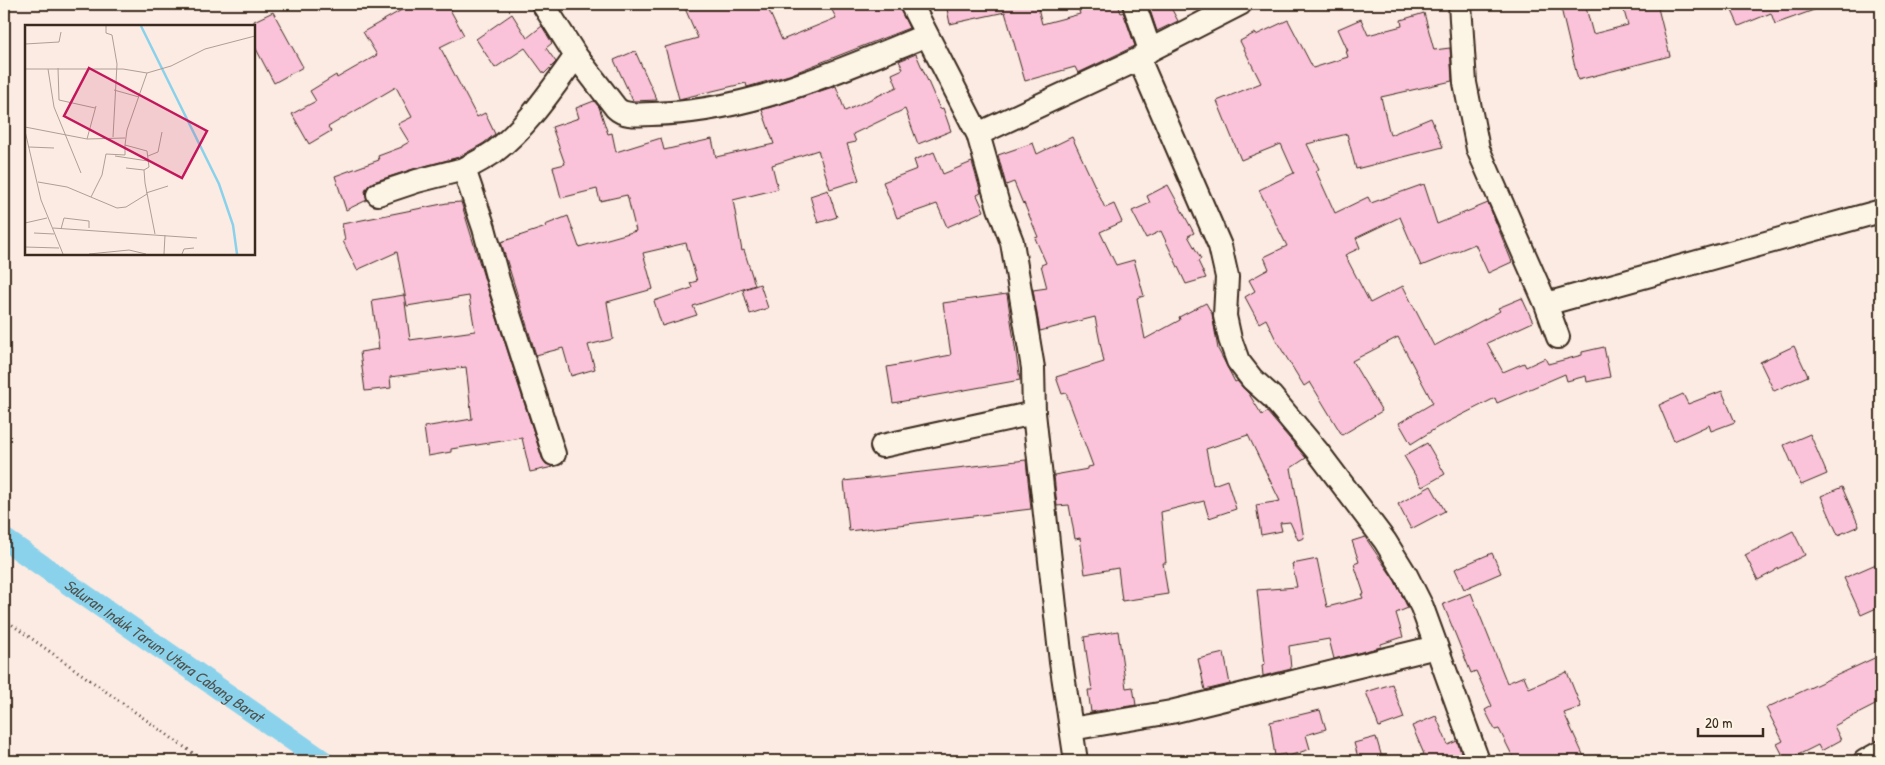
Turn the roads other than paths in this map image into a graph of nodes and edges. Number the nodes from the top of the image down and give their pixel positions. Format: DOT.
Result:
graph roads {
  1 [pos="543,4"];
  2 [pos="911,4"];
  3 [pos="1134,4"];
  4 [pos="1240,4"];
  5 [pos="1460,4"];
  6 [pos="927,35"];
  7 [pos="1145,55"];
  8 [pos="576,56"];
  9 [pos="978,134"];
  10 [pos="464,169"];
  11 [pos="378,194"];
  12 [pos="1881,211"];
  13 [pos="1546,304"];
  14 [pos="1558,337"];
  15 [pos="1034,413"];
  16 [pos="882,446"];
  17 [pos="554,454"];
  18 [pos="1436,647"];
  19 [pos="1071,729"];
  20 [pos="1881,752"];
  21 [pos="1076,761"];
  22 [pos="1478,761"];
  23 [pos="1865,761"];
  1 -- 8 [label="street"];
  2 -- 6 [label="street"];
  3 -- 7 [label="street"];
  4 -- 7 [label="street"];
  5 -- 13 [label="street"];
  6 -- 8 [label="street"];
  6 -- 9 [label="street"];
  7 -- 9 [label="street"];
  7 -- 18 [label="street"];
  8 -- 10 [label="street"];
  9 -- 15 [label="street"];
  10 -- 11 [label="street"];
  10 -- 17 [label="street"];
  12 -- 13 [label="street"];
  13 -- 14 [label="street"];
  15 -- 16 [label="street"];
  15 -- 19 [label="street"];
  18 -- 19 [label="street"];
  18 -- 22 [label="street"];
  19 -- 21 [label="street"];
  20 -- 23 [label="street"];
}
